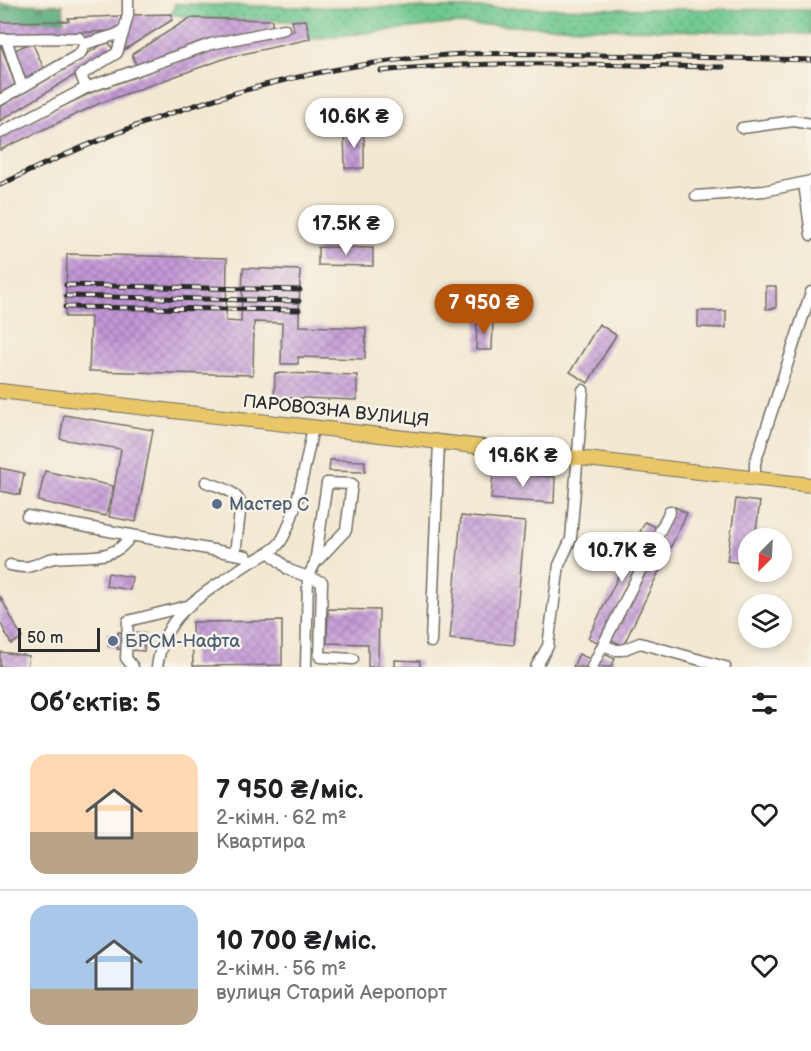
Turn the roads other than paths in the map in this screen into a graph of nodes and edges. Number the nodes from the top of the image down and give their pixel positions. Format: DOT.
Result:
graph roads {
  1 [pos="128,0"];
  2 [pos="284,29"];
  3 [pos="124,30"];
  4 [pos="3,39"];
  5 [pos="85,44"];
  6 [pos="22,87"];
  7 [pos="86,88"];
  8 [pos="0,100"];
  9 [pos="811,124"];
  10 [pos="741,128"];
  11 [pos="0,133"];
  12 [pos="807,182"];
  13 [pos="696,196"];
  14 [pos="811,235"];
  15 [pos="811,292"];
  16 [pos="583,390"];
  17 [pos="0,391"];
  18 [pos="313,428"];
  19 [pos="439,441"];
  20 [pos="579,457"];
  21 [pos="754,478"];
  22 [pos="206,482"];
  23 [pos="811,485"];
  24 [pos="670,511"];
  25 [pos="27,516"];
  26 [pos="131,535"];
  27 [pos="269,552"];
  28 [pos="235,554"];
  29 [pos="250,563"];
  30 [pos="315,563"];
  31 [pos="10,565"];
  32 [pos="308,577"];
  33 [pos="188,606"];
  34 [pos="431,642"];
  35 [pos="603,645"];
  36 [pos="353,659"];
  37 [pos="133,667"];
  38 [pos="157,667"];
  39 [pos="306,667"];
  40 [pos="536,667"];
  41 [pos="592,667"];
  42 [pos="725,667"];
  1 -- 3 [label="street"];
  2 -- 7 [label="street"];
  3 -- 5 [label="street"];
  3 -- 7 [label="street"];
  4 -- 5 [label="street"];
  4 -- 6 [label="street"];
  5 -- 6 [label="street"];
  6 -- 8 [label="street"];
  7 -- 11 [label="street"];
  9 -- 10 [label="street"];
  12 -- 13 [label="street"];
  12 -- 14 [label="street"];
  15 -- 21 [label="street"];
  16 -- 20 [label="street"];
  17 -- 18 [label="main road, ПАРОВОЗНА ВУЛИЦЯ"];
  18 -- 19 [label="main road, ПАРОВОЗНА ВУЛИЦЯ"];
  18 -- 27 [label="street"];
  19 -- 20 [label="main road, ПАРОВОЗНА ВУЛИЦЯ"];
  19 -- 34 [label="street"];
  20 -- 21 [label="main road, ПАРОВОЗНА ВУЛИЦЯ"];
  20 -- 40 [label="street"];
  21 -- 23 [label="main road, ПАРОВОЗНА ВУЛИЦЯ"];
  22 -- 28 [label="street"];
  24 -- 35 [label="street"];
  25 -- 26 [label="street"];
  26 -- 28 [label="street"];
  26 -- 31 [label="street"];
  27 -- 29 [label="street"];
  27 -- 32 [label="street"];
  28 -- 29 [label="street"];
  29 -- 33 [label="street"];
  30 -- 30 [label="street"];
  30 -- 32 [label="street"];
  32 -- 36 [label="street"];
  32 -- 39 [label="street"];
  33 -- 37 [label="street"];
  33 -- 38 [label="street"];
  35 -- 41 [label="street"];
  35 -- 42 [label="street"];
}
